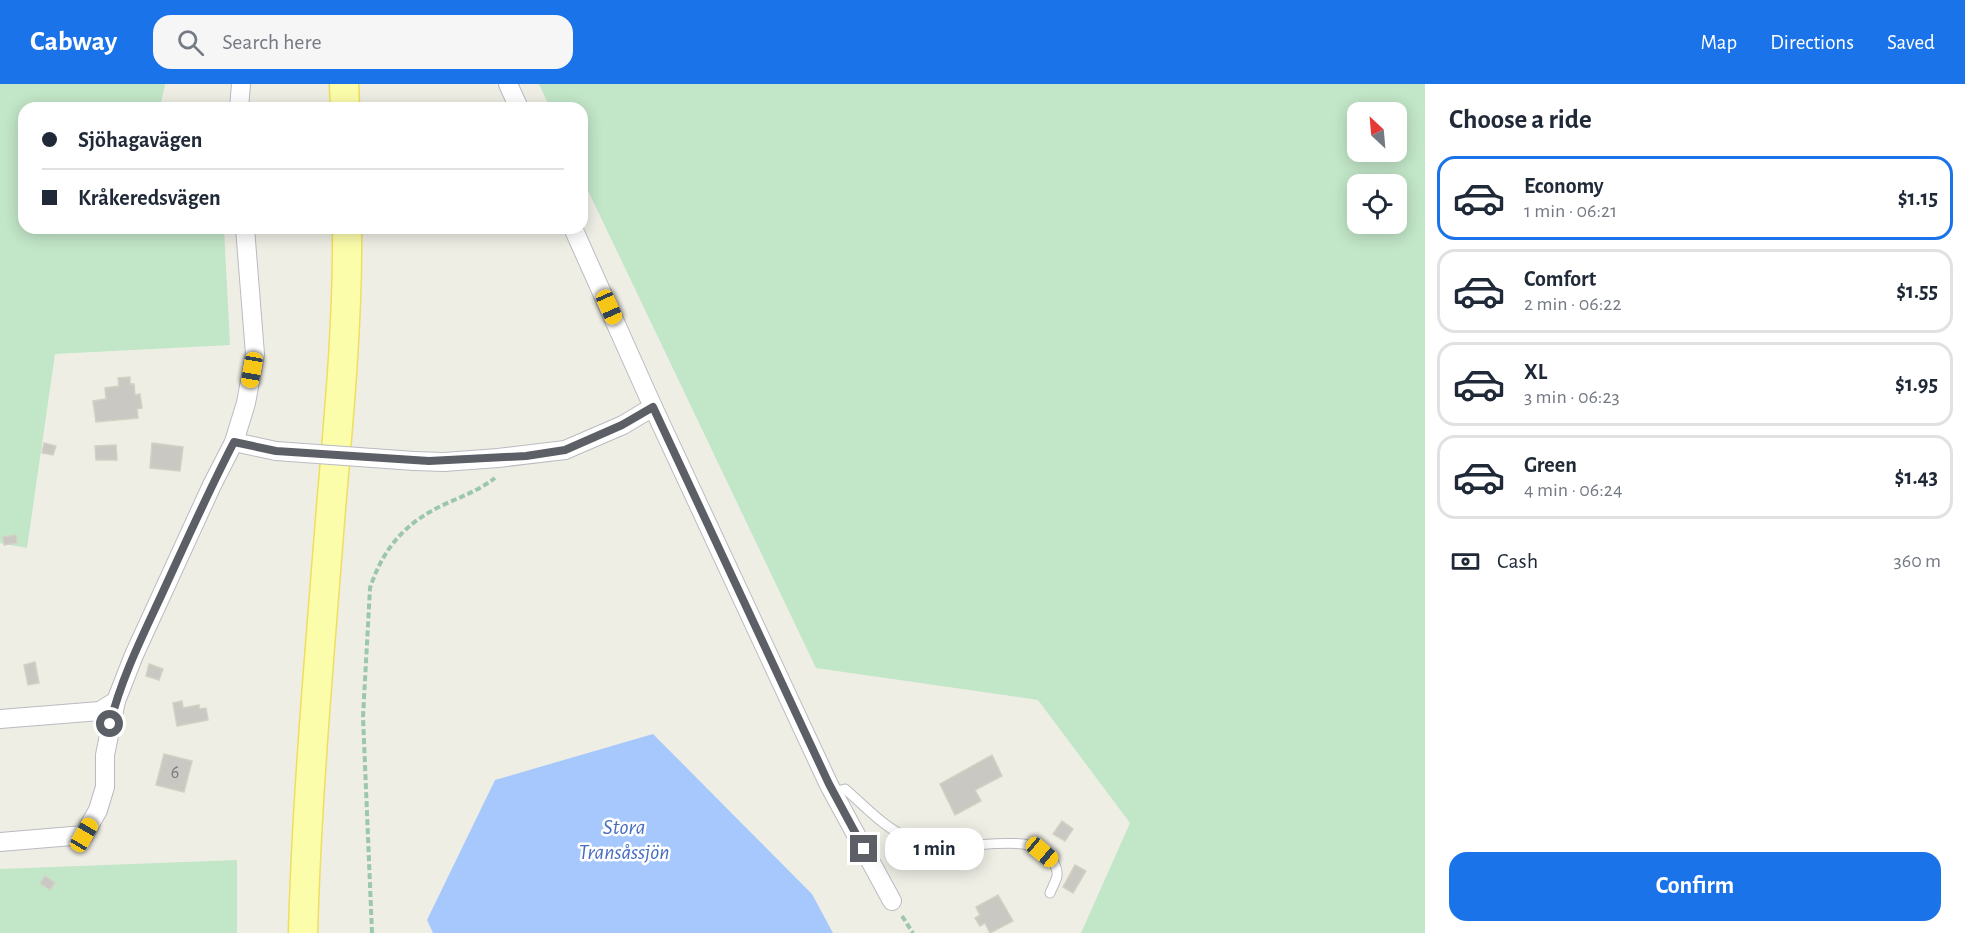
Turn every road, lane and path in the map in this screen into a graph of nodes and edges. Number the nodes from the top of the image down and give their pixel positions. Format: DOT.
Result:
graph roads {
  1 [pos="241,84"];
  2 [pos="344,84"];
  3 [pos="508,84"];
  4 [pos="240,102"];
  5 [pos="345,102"];
  6 [pos="516,102"];
  7 [pos="245,234"];
  8 [pos="347,234"];
  9 [pos="576,234"];
  10 [pos="653,407"];
  11 [pos="234,442"];
  12 [pos="498,458"];
  13 [pos="116,701"];
  14 [pos="0,719"];
  15 [pos="833,792"];
  16 [pos="0,842"];
  17 [pos="1050,893"];
  18 [pos="892,902"];
  19 [pos="303,933"];
  20 [pos="372,933"];
  1 -- 4 [label="street"];
  2 -- 5 [label="main road"];
  3 -- 6 [label="street"];
  7 -- 11 [label="street"];
  8 -- 19 [label="main road"];
  9 -- 10 [label="street"];
  10 -- 12 [label="street"];
  10 -- 15 [label="street"];
  11 -- 12 [label="street, bridge"];
  11 -- 13 [label="street"];
  12 -- 20 [label="path"];
  13 -- 14 [label="street"];
  13 -- 16 [label="street"];
  15 -- 17 [label="lane"];
  15 -- 18 [label="street"];
}
